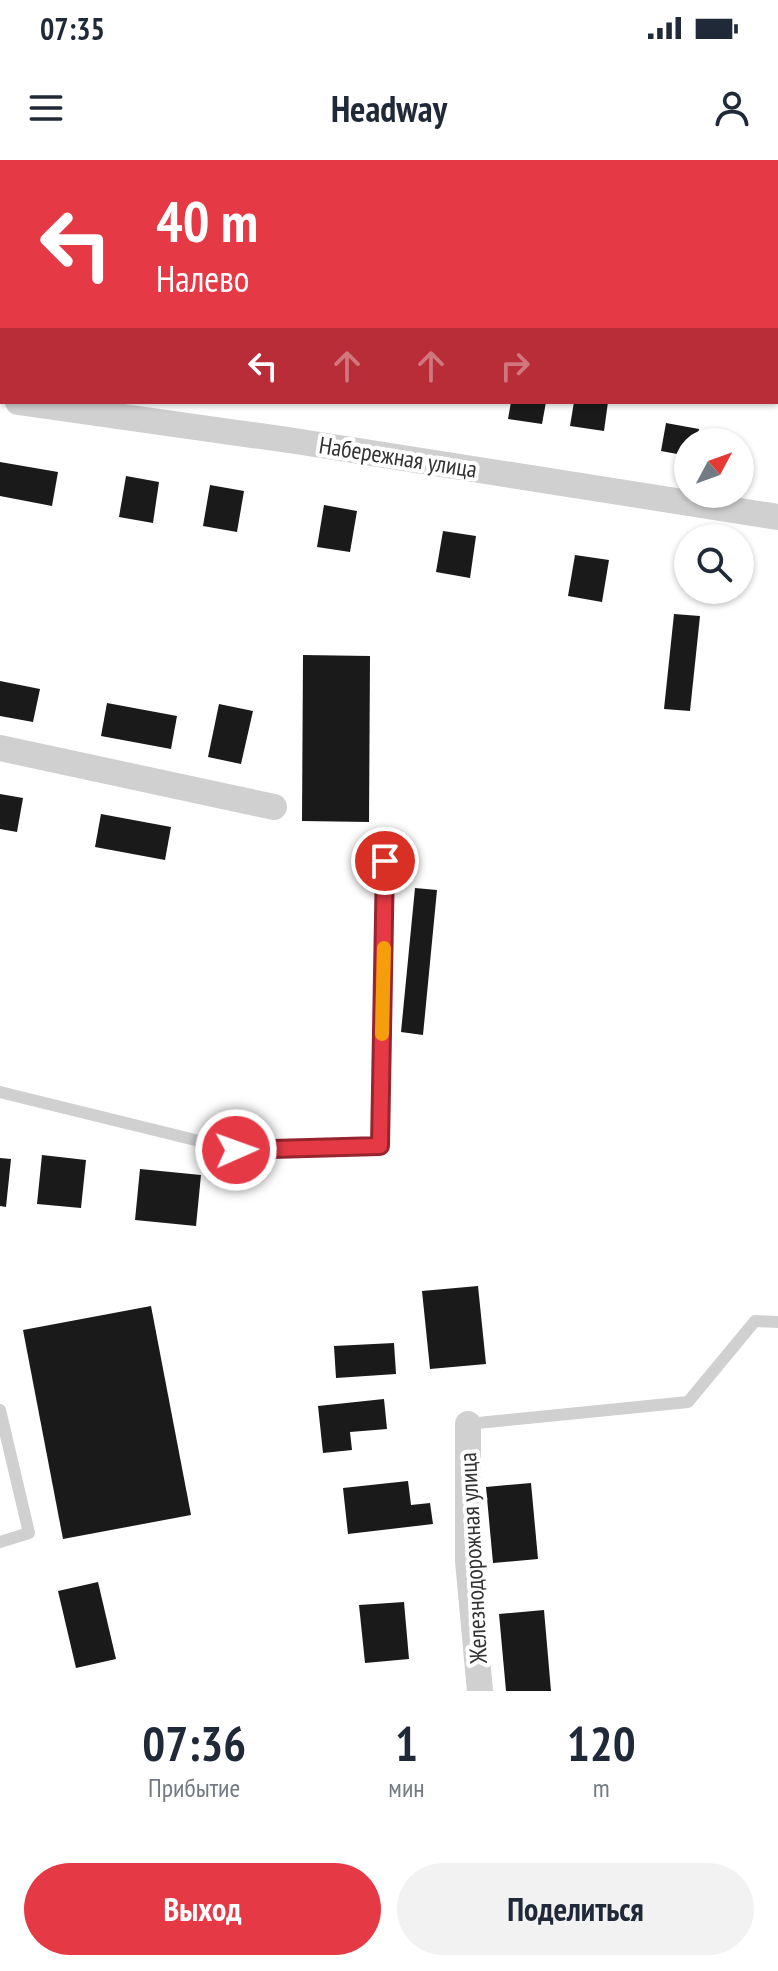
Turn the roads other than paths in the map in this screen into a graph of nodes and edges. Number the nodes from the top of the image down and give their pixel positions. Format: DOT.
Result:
graph roads {
  1 [pos="32,404"];
  2 [pos="778,517"];
  3 [pos="0,748"];
  4 [pos="274,807"];
  5 [pos="385,861"];
  6 [pos="0,1092"];
  7 [pos="778,1322"];
  8 [pos="0,1410"];
  9 [pos="468,1424"];
  10 [pos="3,1447"];
  11 [pos="0,1542"];
  12 [pos="480,1691"];
  1 -- 2 [label="street, Набережная улица"];
  3 -- 4 [label="street"];
  5 -- 6 [label="lane"];
  7 -- 9 [label="lane"];
  8 -- 10 [label="lane"];
  9 -- 12 [label="street, Железнодорожная улица"];
  10 -- 11 [label="lane"];
}
